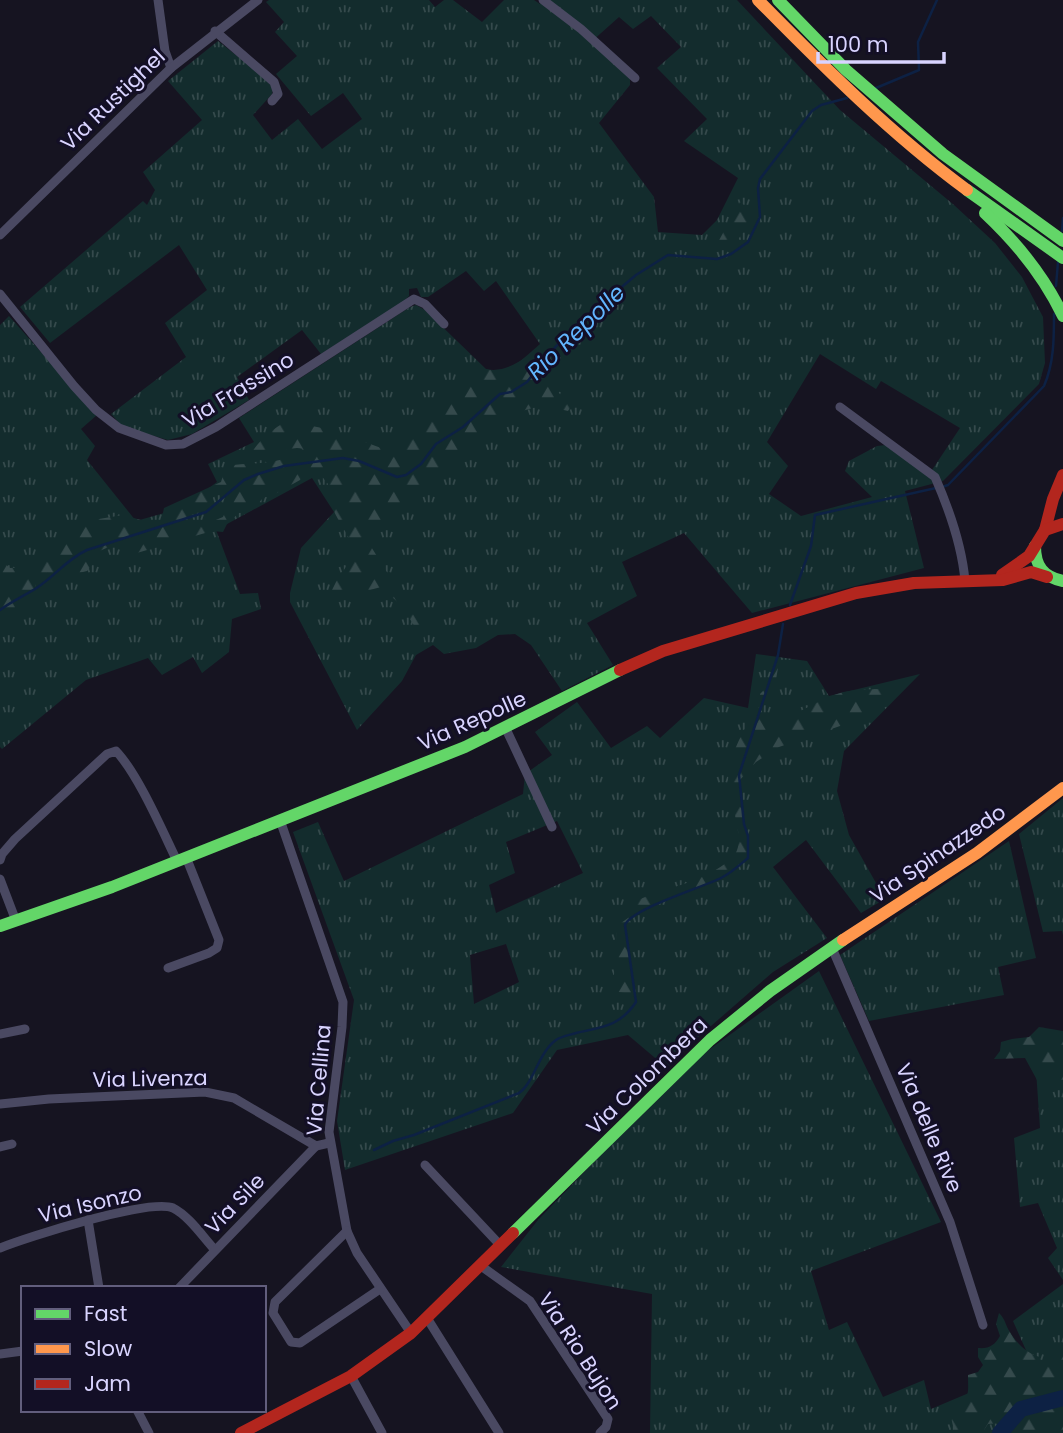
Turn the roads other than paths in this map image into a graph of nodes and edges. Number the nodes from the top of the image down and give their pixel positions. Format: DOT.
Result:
graph roads {
  1 [pos="158,0"];
  2 [pos="258,0"];
  3 [pos="542,0"];
  4 [pos="758,0"];
  5 [pos="778,0"];
  6 [pos="215,31"];
  7 [pos="171,68"];
  8 [pos="635,78"];
  9 [pos="272,102"];
  10 [pos="885,124"];
  11 [pos="0,235"];
  12 [pos="1063,241"];
  13 [pos="1063,258"];
  14 [pos="0,294"];
  15 [pos="1063,315"];
  16 [pos="444,324"];
  17 [pos="840,407"];
  18 [pos="1062,475"];
  19 [pos="1063,514"];
  20 [pos="1063,524"];
  21 [pos="1042,533"];
  22 [pos="1047,576"];
  23 [pos="965,580"];
  24 [pos="992,581"];
  25 [pos="1063,582"];
  26 [pos="506,730"];
  27 [pos="1063,788"];
  28 [pos="280,820"];
  29 [pos="552,827"];
  30 [pos="182,859"];
  31 [pos="0,860"];
  32 [pos="0,879"];
  33 [pos="16,921"];
  34 [pos="0,926"];
  35 [pos="832,948"];
  36 [pos="168,968"];
  37 [pos="25,1028"];
  38 [pos="0,1034"];
  39 [pos="0,1104"];
  40 [pos="330,1143"];
  41 [pos="12,1144"];
  42 [pos="316,1146"];
  43 [pos="0,1147"];
  44 [pos="425,1165"];
  45 [pos="88,1220"];
  46 [pos="347,1231"];
  47 [pos="501,1246"];
  48 [pos="0,1248"];
  49 [pos="215,1250"];
  50 [pos="481,1266"];
  51 [pos="99,1286"];
  52 [pos="181,1286"];
  53 [pos="380,1289"];
  54 [pos="427,1318"];
  55 [pos="983,1325"];
  56 [pos="411,1333"];
  57 [pos="21,1351"];
  58 [pos="0,1354"];
  59 [pos="351,1376"];
  60 [pos="138,1412"];
  61 [pos="266,1428"];
  62 [pos="149,1433"];
  63 [pos="241,1433"];
  64 [pos="382,1433"];
  65 [pos="499,1433"];
  66 [pos="600,1433"];
  1 -- 7 [label="street"];
  2 -- 6 [label="street, Via Rustighel"];
  3 -- 8 [label="street"];
  4 -- 10 [label="main road"];
  5 -- 12 [label="main road"];
  6 -- 7 [label="street, Via Rustighel"];
  6 -- 9 [label="street"];
  7 -- 11 [label="street, Via Rustighel"];
  10 -- 13 [label="main road"];
  10 -- 15 [label="main road"];
  14 -- 16 [label="street, Via Frassino"];
  17 -- 23 [label="street"];
  18 -- 19 [label="main road"];
  18 -- 21 [label="main road"];
  20 -- 21 [label="main road"];
  21 -- 22 [label="main road"];
  21 -- 24 [label="main road"];
  22 -- 24 [label="main road, Via Repolle"];
  22 -- 25 [label="main road, Via Repolle"];
  23 -- 24 [label="main road, Via Repolle"];
  23 -- 26 [label="main road, Via Repolle"];
  26 -- 28 [label="main road, Via Repolle"];
  26 -- 29 [label="street"];
  27 -- 35 [label="main road, Via Spinazzedo"];
  28 -- 30 [label="main road, Via Repolle"];
  28 -- 40 [label="street, Via Cellina"];
  30 -- 31 [label="street"];
  30 -- 33 [label="main road, Via Repolle"];
  30 -- 36 [label="street"];
  32 -- 33 [label="street"];
  33 -- 34 [label="main road, Via Repolle"];
  35 -- 47 [label="main road, Via Colombera"];
  35 -- 55 [label="street, Via delle Rive"];
  37 -- 38 [label="street"];
  39 -- 42 [label="street, Via Livenza"];
  40 -- 42 [label="street"];
  40 -- 46 [label="street, Via Cellina"];
  41 -- 43 [label="street"];
  42 -- 49 [label="street, Via Sile"];
  44 -- 47 [label="street"];
  45 -- 48 [label="street, Via Isonzo"];
  45 -- 49 [label="street, Via Isonzo"];
  45 -- 51 [label="street"];
  46 -- 53 [label="street, Via Cellina"];
  46 -- 53 [label="street"];
  47 -- 50 [label="main road, Via Colombera"];
  49 -- 52 [label="street, Via Sile"];
  50 -- 54 [label="main road, Via Colombera"];
  50 -- 66 [label="street, Via Rio Bujon"];
  53 -- 56 [label="street, Via Cellina"];
  54 -- 56 [label="main road, Via Colombera"];
  54 -- 65 [label="street"];
  56 -- 59 [label="main road, Via Colombera"];
  57 -- 58 [label="street"];
  59 -- 61 [label="main road, Via Colombera"];
  59 -- 64 [label="street"];
  60 -- 62 [label="street"];
  61 -- 63 [label="main road, Via Colombera"];
}
